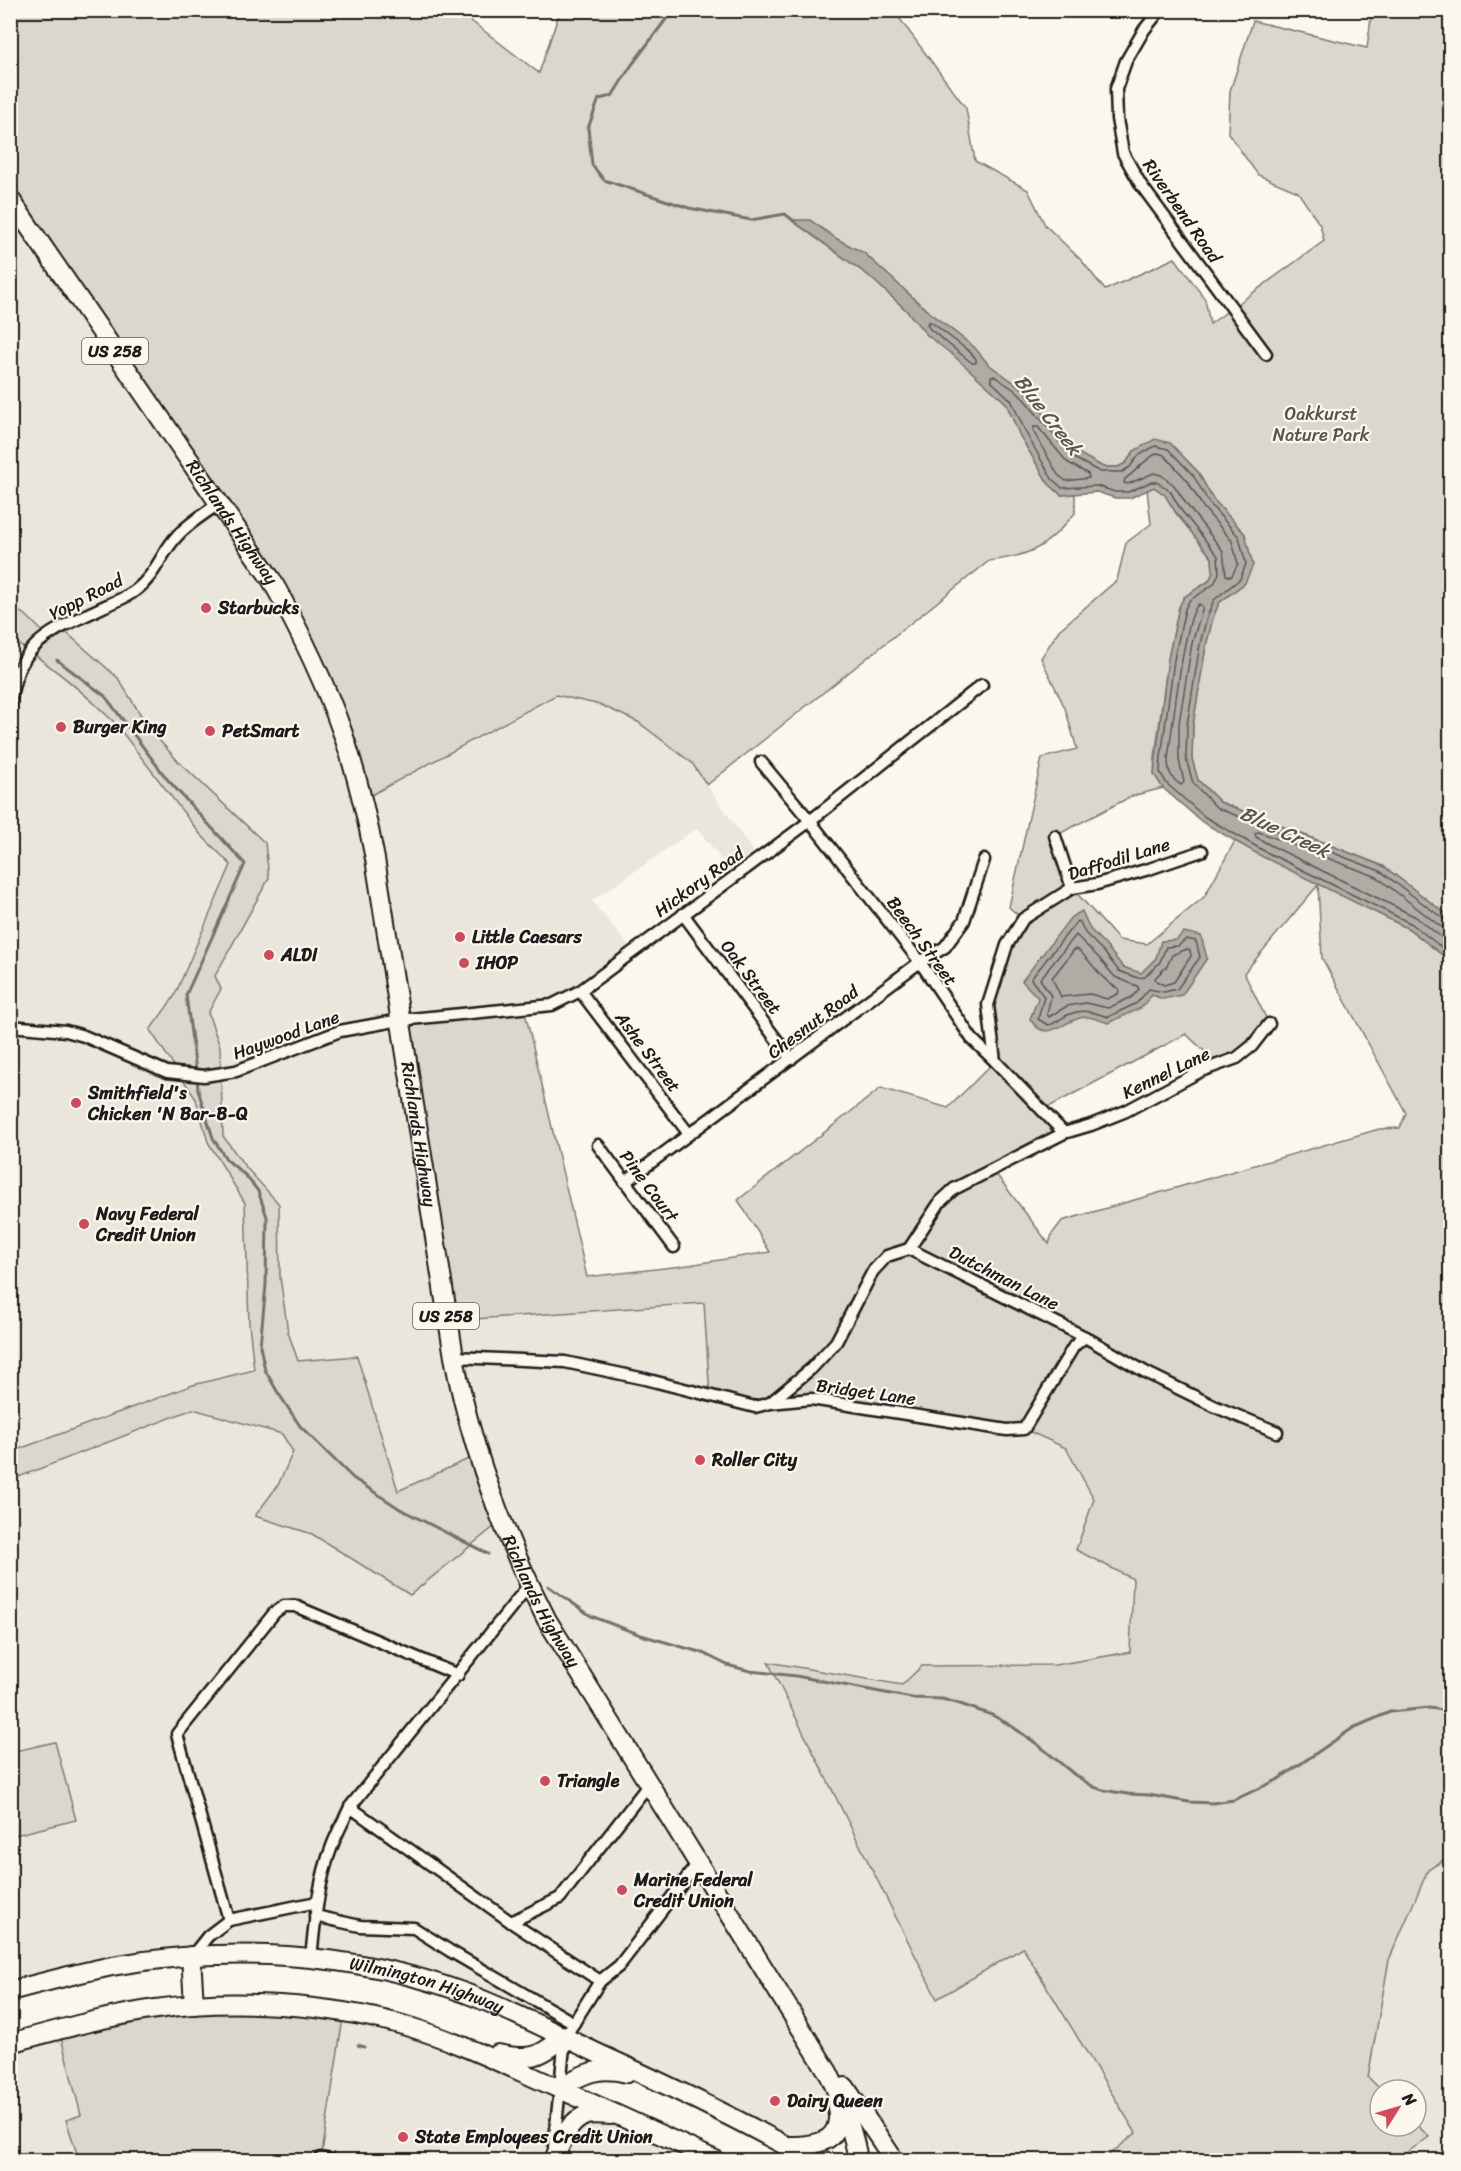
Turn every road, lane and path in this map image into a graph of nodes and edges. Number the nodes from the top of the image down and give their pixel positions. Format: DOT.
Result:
graph roads {
  1 [pos="1160,10"];
  2 [pos="10,200"];
  3 [pos="1266,354"];
  4 [pos="220,503"];
  5 [pos="982,685"];
  6 [pos="10,706"];
  7 [pos="761,762"];
  8 [pos="810,821"];
  9 [pos="1055,836"];
  10 [pos="1202,850"];
  11 [pos="984,860"];
  12 [pos="1072,888"];
  13 [pos="683,914"];
  14 [pos="920,962"];
  15 [pos="580,991"];
  16 [pos="400,1020"];
  17 [pos="1269,1024"];
  18 [pos="10,1026"];
  19 [pos="791,1059"];
  20 [pos="996,1061"];
  21 [pos="1064,1133"];
  22 [pos="688,1134"];
  23 [pos="598,1145"];
  24 [pos="625,1182"];
  25 [pos="674,1246"];
  26 [pos="909,1249"];
  27 [pos="1085,1337"];
  28 [pos="454,1357"];
  29 [pos="770,1404"];
  30 [pos="1277,1432"];
  31 [pos="529,1585"];
  32 [pos="458,1675"];
  33 [pos="649,1784"];
  34 [pos="350,1807"];
  35 [pos="698,1863"];
  36 [pos="317,1902"];
  37 [pos="315,1916"];
  38 [pos="229,1920"];
  39 [pos="511,1922"];
  40 [pos="191,1956"];
  41 [pos="311,1958"];
  42 [pos="600,1981"];
  43 [pos="10,1991"];
  44 [pos="194,2005"];
  45 [pos="569,2030"];
  46 [pos="10,2043"];
  47 [pos="462,2046"];
  48 [pos="828,2072"];
  49 [pos="659,2081"];
  50 [pos="559,2088"];
  51 [pos="616,2115"];
  52 [pos="787,2146"];
  53 [pos="881,2152"];
  54 [pos="553,2160"];
  55 [pos="715,2160"];
  56 [pos="812,2160"];
  57 [pos="858,2160"];
  58 [pos="894,2160"];
  1 -- 3 [label="street, Riverbend Road"];
  2 -- 4 [label="main road, Richlands Highway / US 258"];
  4 -- 6 [label="street, Yopp Road"];
  4 -- 16 [label="main road, Richlands Highway / US 258"];
  5 -- 8 [label="street, Hickory Road"];
  7 -- 8 [label="street, Beech Street"];
  8 -- 13 [label="street, Hickory Road"];
  8 -- 14 [label="street, Beech Street"];
  9 -- 12 [label="street"];
  10 -- 12 [label="street, Daffodil Lane"];
  11 -- 14 [label="street, Chesnut Road"];
  12 -- 20 [label="street, Daffodil Lane"];
  13 -- 15 [label="street, Hickory Road"];
  13 -- 19 [label="street, Oak Street"];
  14 -- 19 [label="street, Chesnut Road"];
  14 -- 20 [label="street, Beech Street"];
  15 -- 16 [label="street, Hickory Road"];
  15 -- 22 [label="street, Ashe Street"];
  16 -- 18 [label="street, Haywood Lane"];
  16 -- 28 [label="main road, Richlands Highway / US 258"];
  17 -- 21 [label="street, Kennel Lane"];
  19 -- 22 [label="street, Chesnut Road"];
  20 -- 21 [label="street, Beech Street"];
  21 -- 26 [label="street, Kennel Lane"];
  22 -- 24 [label="street, Chesnut Road"];
  23 -- 24 [label="street, Pine Court"];
  24 -- 25 [label="street, Pine Court"];
  26 -- 27 [label="street, Dutchman Lane"];
  26 -- 29 [label="street"];
  27 -- 29 [label="street, Bridget Lane"];
  27 -- 30 [label="street, Dutchman Lane"];
  28 -- 29 [label="street, Bridget Lane"];
  28 -- 31 [label="main road, Richlands Highway / US 258"];
  31 -- 32 [label="street"];
  31 -- 33 [label="main road, Richlands Highway / US 258"];
  32 -- 34 [label="street"];
  32 -- 38 [label="street"];
  33 -- 35 [label="main road, Richlands Highway / US 258"];
  33 -- 39 [label="street"];
  34 -- 36 [label="street"];
  34 -- 39 [label="street"];
  35 -- 42 [label="street"];
  35 -- 48 [label="main road, Richlands Highway / US 258"];
  36 -- 37 [label="street"];
  36 -- 38 [label="street"];
  37 -- 41 [label="street"];
  37 -- 45 [label="street"];
  38 -- 40 [label="street"];
  39 -- 42 [label="street"];
  40 -- 41 [label="main road, Wilmington Highway"];
  40 -- 43 [label="main road, Wilmington Highway"];
  40 -- 44 [label="main road"];
  41 -- 45 [label="main road, Wilmington Highway"];
  42 -- 45 [label="street"];
  44 -- 46 [label="main road"];
  44 -- 47 [label="main road"];
  45 -- 47 [label="main road"];
  45 -- 49 [label="main road, Wilmington Highway"];
  45 -- 50 [label="street"];
  47 -- 50 [label="main road"];
  48 -- 52 [label="main road"];
  48 -- 53 [label="main road, Richlands Highway / US 258"];
  48 -- 57 [label="main road, Richlands Highway / US 258"];
  49 -- 50 [label="main road"];
  49 -- 52 [label="main road, Wilmington Highway"];
  50 -- 51 [label="main road"];
  50 -- 54 [label="street"];
  51 -- 54 [label="main road"];
  51 -- 55 [label="main road"];
  52 -- 56 [label="main road, Wilmington Highway"];
  53 -- 58 [label="main road, Richlands Highway / US 258"];
}
